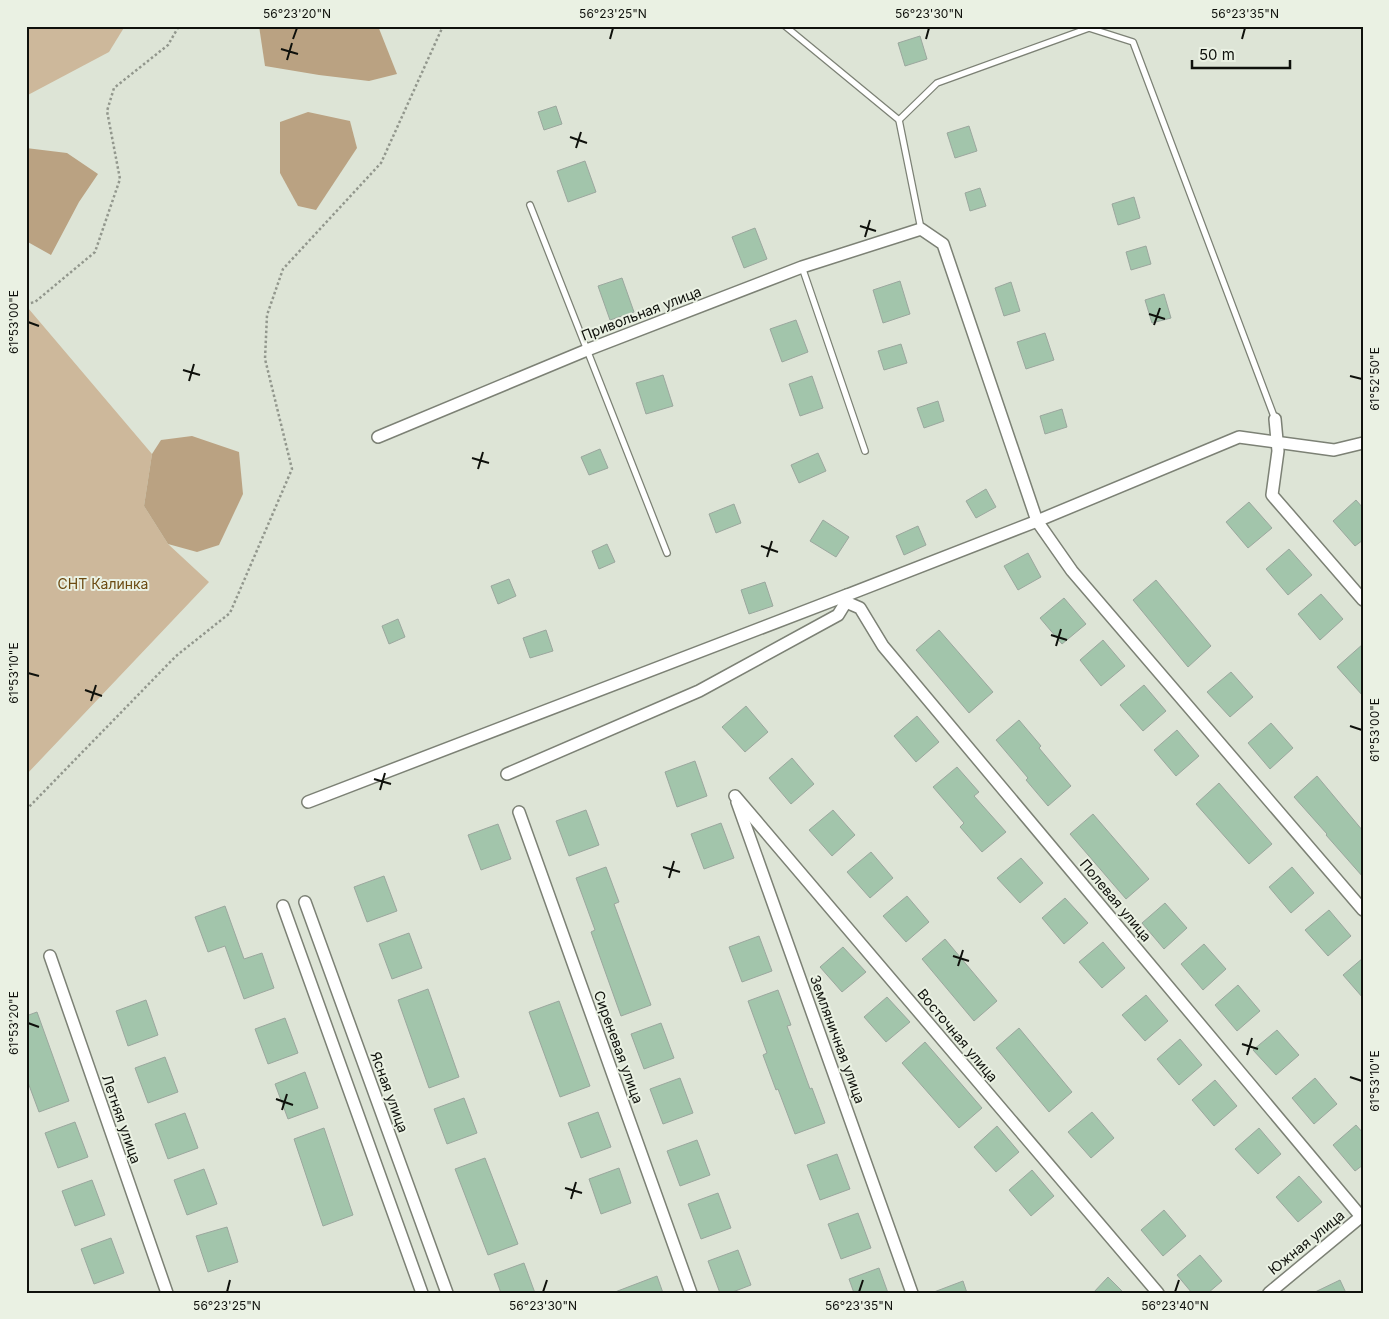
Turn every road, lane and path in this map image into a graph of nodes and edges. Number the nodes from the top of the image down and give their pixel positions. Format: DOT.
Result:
graph roads {
  1 [pos="179,26"];
  2 [pos="444,26"];
  3 [pos="785,26"];
  4 [pos="1089,27"];
  5 [pos="899,120"];
  6 [pos="530,205"];
  7 [pos="921,229"];
  8 [pos="802,267"];
  9 [pos="26,304"];
  10 [pos="587,350"];
  11 [pos="1275,419"];
  12 [pos="378,438"];
  13 [pos="1277,441"];
  14 [pos="1363,443"];
  15 [pos="865,451"];
  16 [pos="1037,521"];
  17 [pos="667,553"];
  18 [pos="847,598"];
  19 [pos="1363,600"];
  20 [pos="507,774"];
  21 [pos="735,796"];
  22 [pos="308,802"];
  23 [pos="26,810"];
  24 [pos="519,812"];
  25 [pos="306,902"];
  26 [pos="283,906"];
  27 [pos="1363,910"];
  28 [pos="50,956"];
  29 [pos="1362,1217"];
  30 [pos="167,1293"];
  31 [pos="422,1293"];
  32 [pos="447,1293"];
  33 [pos="691,1293"];
  34 [pos="912,1293"];
  35 [pos="1158,1293"];
  36 [pos="1268,1293"];
  1 -- 9 [label="path"];
  2 -- 23 [label="path"];
  3 -- 5 [label="lane"];
  4 -- 5 [label="lane"];
  4 -- 11 [label="lane"];
  5 -- 7 [label="lane"];
  6 -- 10 [label="lane"];
  7 -- 8 [label="street, Привольная улица"];
  7 -- 16 [label="street"];
  8 -- 10 [label="street, Привольная улица"];
  8 -- 15 [label="lane"];
  10 -- 12 [label="street, Привольная улица"];
  10 -- 17 [label="lane"];
  11 -- 13 [label="street"];
  13 -- 14 [label="street"];
  13 -- 16 [label="street"];
  13 -- 19 [label="street"];
  16 -- 18 [label="street"];
  16 -- 27 [label="street"];
  18 -- 20 [label="street"];
  18 -- 22 [label="street"];
  18 -- 29 [label="street, Полевая улица"];
  21 -- 34 [label="street, Земляничная улица"];
  21 -- 35 [label="street, Восточная улица"];
  24 -- 33 [label="street, Сиреневая улица"];
  25 -- 32 [label="street, Ясная улица"];
  26 -- 31 [label="street"];
  28 -- 30 [label="street, Летняя улица"];
  29 -- 36 [label="street, Южная улица"];
}
